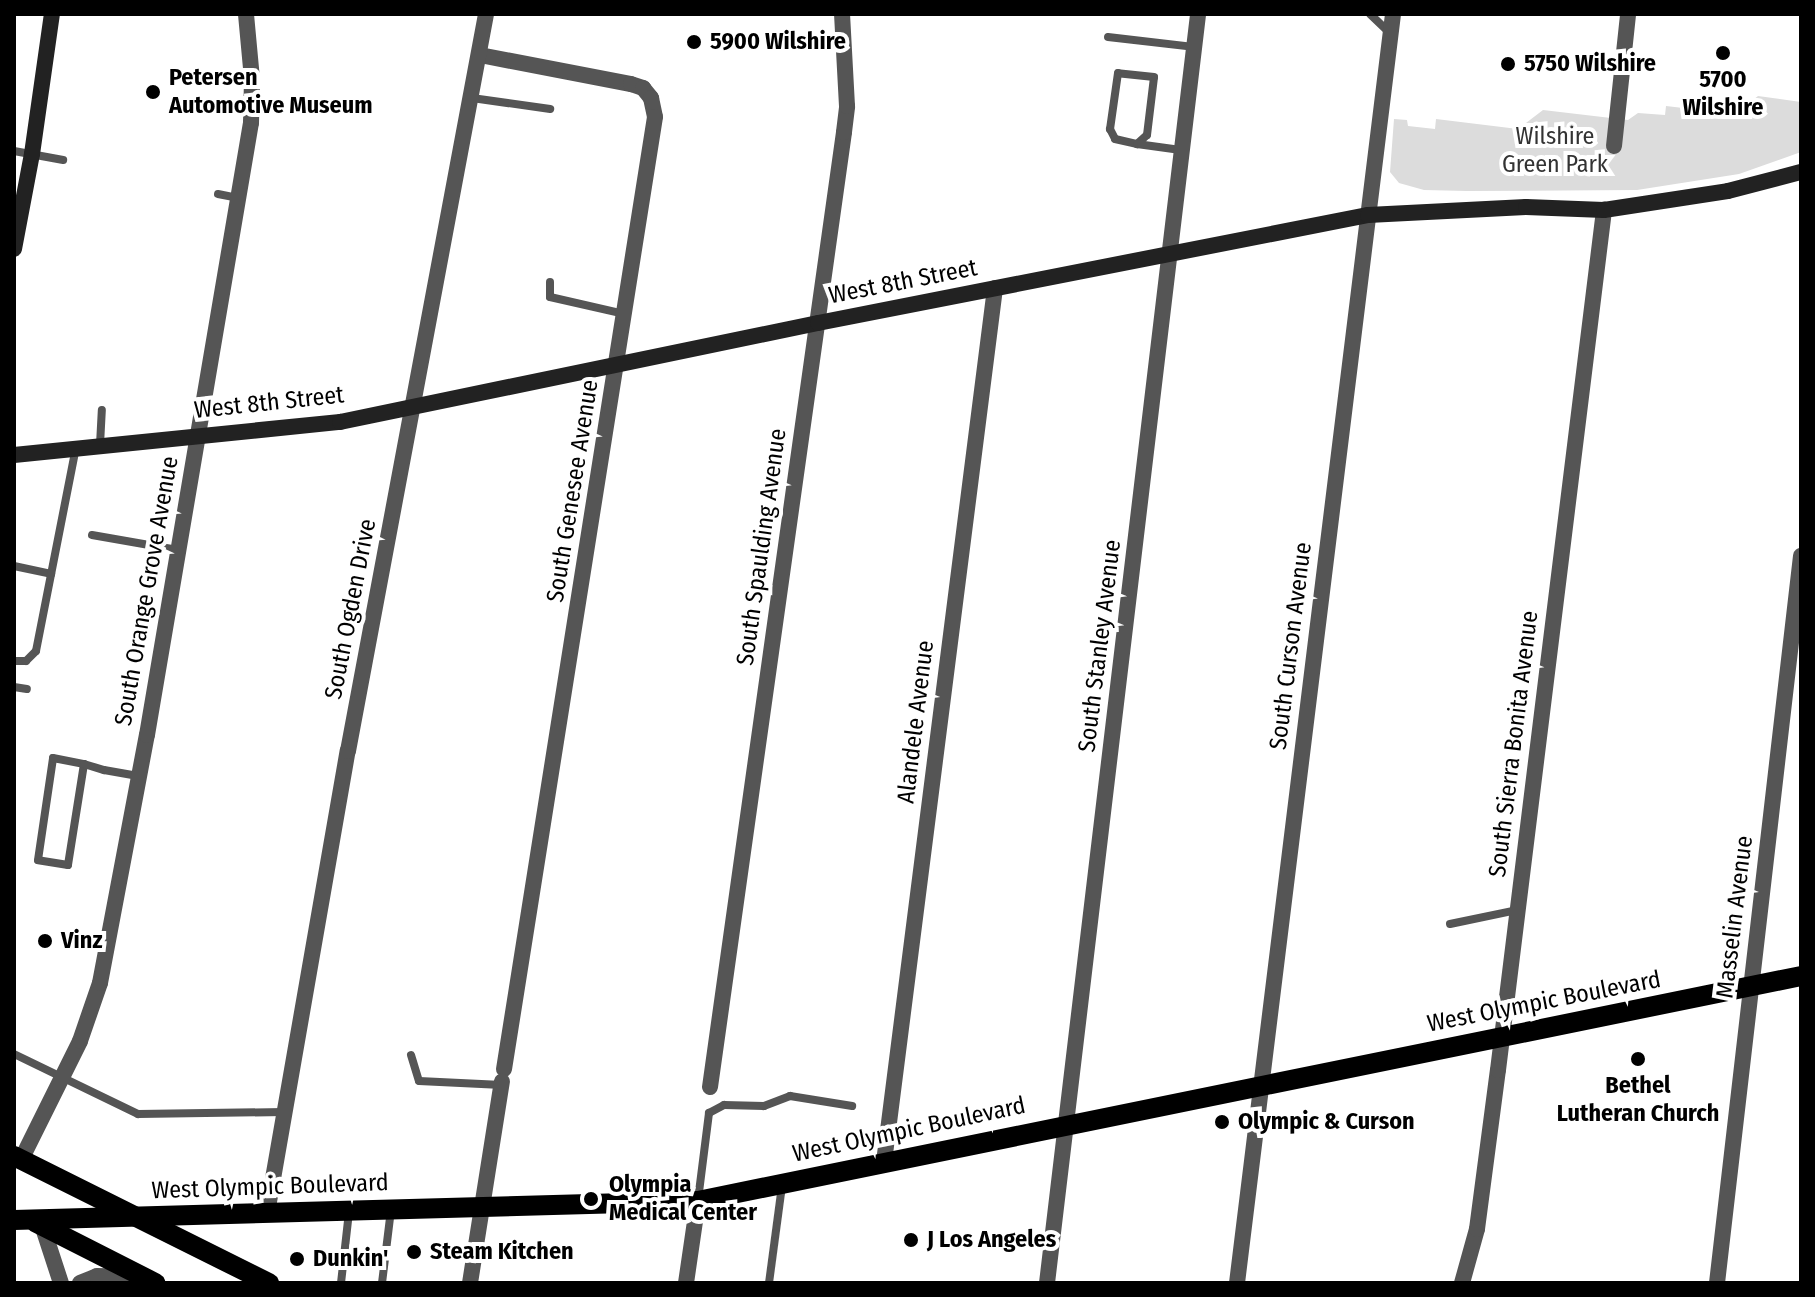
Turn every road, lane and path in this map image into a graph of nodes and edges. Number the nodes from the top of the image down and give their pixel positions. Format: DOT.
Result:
graph roads {
  1 [pos="52,14"];
  2 [pos="246,14"];
  3 [pos="486,14"];
  4 [pos="842,14"];
  5 [pos="1198,14"];
  6 [pos="1370,14"];
  7 [pos="1393,14"];
  8 [pos="1628,14"];
  9 [pos="1390,33"];
  10 [pos="1108,37"];
  11 [pos="1195,47"];
  12 [pos="480,55"];
  13 [pos="472,98"];
  14 [pos="550,109"];
  15 [pos="1137,144"];
  16 [pos="1614,146"];
  17 [pos="14,151"];
  18 [pos="1183,151"];
  19 [pos="32,154"];
  20 [pos="63,160"];
  21 [pos="1801,172"];
  22 [pos="218,194"];
  23 [pos="239,198"];
  24 [pos="1604,210"];
  25 [pos="1368,215"];
  26 [pos="17,216"];
  27 [pos="14,249"];
  28 [pos="1172,253"];
  29 [pos="550,282"];
  30 [pos="995,288"];
  31 [pos="625,314"];
  32 [pos="818,323"];
  33 [pos="618,364"];
  34 [pos="414,407"];
  35 [pos="102,410"];
  36 [pos="199,434"];
  37 [pos="100,445"];
  38 [pos="76,447"];
  39 [pos="14,455"];
  40 [pos="92,535"];
  41 [pos="179,550"];
  42 [pos="1801,556"];
  43 [pos="14,566"];
  44 [pos="51,574"];
  45 [pos="14,661"];
  46 [pos="14,687"];
  47 [pos="27,689"];
  48 [pos="84,764"];
  49 [pos="139,776"];
  50 [pos="1518,910"];
  51 [pos="1450,924"];
  52 [pos="1801,976"];
  53 [pos="1751,986"];
  54 [pos="1502,1037"];
  55 [pos="14,1054"];
  56 [pos="411,1055"];
  57 [pos="63,1076"];
  58 [pos="502,1079"];
  59 [pos="1262,1085"];
  60 [pos="710,1087"];
  61 [pos="852,1106"];
  62 [pos="285,1112"];
  63 [pos="1066,1124"];
  64 [pos="18,1158"];
  65 [pos="884,1162"];
  66 [pos="782,1183"];
  67 [pos="698,1201"];
  68 [pos="482,1207"];
  69 [pos="391,1210"];
  70 [pos="349,1211"];
  71 [pos="267,1213"];
  72 [pos="134,1217"];
  73 [pos="26,1219"];
  74 [pos="150,1280"];
  75 [pos="61,1283"];
  76 [pos="80,1283"];
  77 [pos="269,1283"];
  78 [pos="341,1283"];
  79 [pos="382,1283"];
  80 [pos="470,1283"];
  81 [pos="686,1283"];
  82 [pos="769,1283"];
  83 [pos="1047,1283"];
  84 [pos="1237,1283"];
  85 [pos="1462,1283"];
  86 [pos="1717,1283"];
  1 -- 19 [label="street"];
  2 -- 23 [label="street, South Orange Grove Avenue"];
  3 -- 12 [label="street, South Ogden Drive"];
  4 -- 32 [label="street, South Spaulding Avenue"];
  5 -- 11 [label="street, South Stanley Avenue"];
  6 -- 9 [label="lane"];
  7 -- 9 [label="street, South Curson Avenue"];
  8 -- 16 [label="street"];
  9 -- 25 [label="street, South Curson Avenue"];
  10 -- 11 [label="lane"];
  11 -- 18 [label="street, South Stanley Avenue"];
  12 -- 13 [label="street, South Ogden Drive"];
  12 -- 31 [label="street, South Genesee Avenue"];
  13 -- 14 [label="lane"];
  13 -- 34 [label="street, South Ogden Drive"];
  15 -- 15 [label="lane"];
  15 -- 18 [label="lane"];
  17 -- 19 [label="lane"];
  18 -- 28 [label="street, South Stanley Avenue"];
  19 -- 20 [label="lane"];
  19 -- 26 [label="street"];
  21 -- 24 [label="street, West 8th Street"];
  22 -- 23 [label="lane"];
  23 -- 36 [label="street, South Orange Grove Avenue"];
  24 -- 25 [label="street, West 8th Street"];
  24 -- 50 [label="street, South Sierra Bonita Avenue"];
  25 -- 28 [label="street, West 8th Street"];
  25 -- 59 [label="street, South Curson Avenue"];
  26 -- 27 [label="street"];
  28 -- 30 [label="street, West 8th Street"];
  28 -- 63 [label="street, South Stanley Avenue"];
  29 -- 31 [label="lane"];
  30 -- 32 [label="street, West 8th Street"];
  30 -- 65 [label="street, Alandele Avenue"];
  31 -- 33 [label="street, South Genesee Avenue"];
  32 -- 33 [label="street, West 8th Street"];
  32 -- 60 [label="street, South Spaulding Avenue"];
  33 -- 34 [label="street, West 8th Street"];
  33 -- 58 [label="street, South Genesee Avenue"];
  34 -- 36 [label="street, West 8th Street"];
  34 -- 62 [label="street, South Ogden Drive"];
  35 -- 37 [label="lane"];
  36 -- 37 [label="street, West 8th Street"];
  36 -- 41 [label="street, South Orange Grove Avenue"];
  37 -- 38 [label="street, West 8th Street"];
  38 -- 39 [label="street, West 8th Street"];
  38 -- 44 [label="lane"];
  40 -- 41 [label="lane"];
  41 -- 49 [label="street, South Orange Grove Avenue"];
  42 -- 53 [label="street, Masselin Avenue"];
  43 -- 44 [label="lane"];
  44 -- 45 [label="lane"];
  46 -- 47 [label="lane"];
  48 -- 48 [label="lane"];
  48 -- 49 [label="lane"];
  49 -- 57 [label="street, South Orange Grove Avenue"];
  50 -- 51 [label="lane"];
  50 -- 54 [label="street, South Sierra Bonita Avenue"];
  52 -- 53 [label="main road, West Olympic Boulevard"];
  53 -- 54 [label="main road, West Olympic Boulevard"];
  53 -- 86 [label="street, Masselin Avenue"];
  54 -- 59 [label="main road, West Olympic Boulevard"];
  54 -- 85 [label="street, South Sierra Bonita Avenue"];
  55 -- 57 [label="lane"];
  56 -- 58 [label="lane"];
  57 -- 62 [label="lane"];
  57 -- 64 [label="street, South Orange Grove Avenue"];
  58 -- 68 [label="street, South Genesee Avenue"];
  59 -- 63 [label="main road, West Olympic Boulevard"];
  59 -- 84 [label="street, South Curson Avenue"];
  61 -- 67 [label="lane"];
  62 -- 71 [label="street, South Ogden Drive"];
  63 -- 65 [label="main road, West Olympic Boulevard"];
  63 -- 83 [label="street, South Stanley Avenue"];
  64 -- 72 [label="main road"];
  65 -- 66 [label="main road, West Olympic Boulevard"];
  66 -- 67 [label="main road, West Olympic Boulevard"];
  66 -- 82 [label="lane"];
  67 -- 68 [label="main road, West Olympic Boulevard"];
  67 -- 81 [label="street"];
  68 -- 69 [label="main road, West Olympic Boulevard"];
  68 -- 80 [label="street, South Genesee Avenue"];
  69 -- 70 [label="main road, West Olympic Boulevard"];
  69 -- 79 [label="lane"];
  70 -- 71 [label="main road, West Olympic Boulevard"];
  70 -- 78 [label="lane"];
  71 -- 72 [label="main road, West Olympic Boulevard"];
  72 -- 73 [label="main road, West Olympic Boulevard"];
  72 -- 77 [label="main road"];
  73 -- 74 [label="main road"];
  73 -- 75 [label="street"];
  74 -- 76 [label="street"];
}
